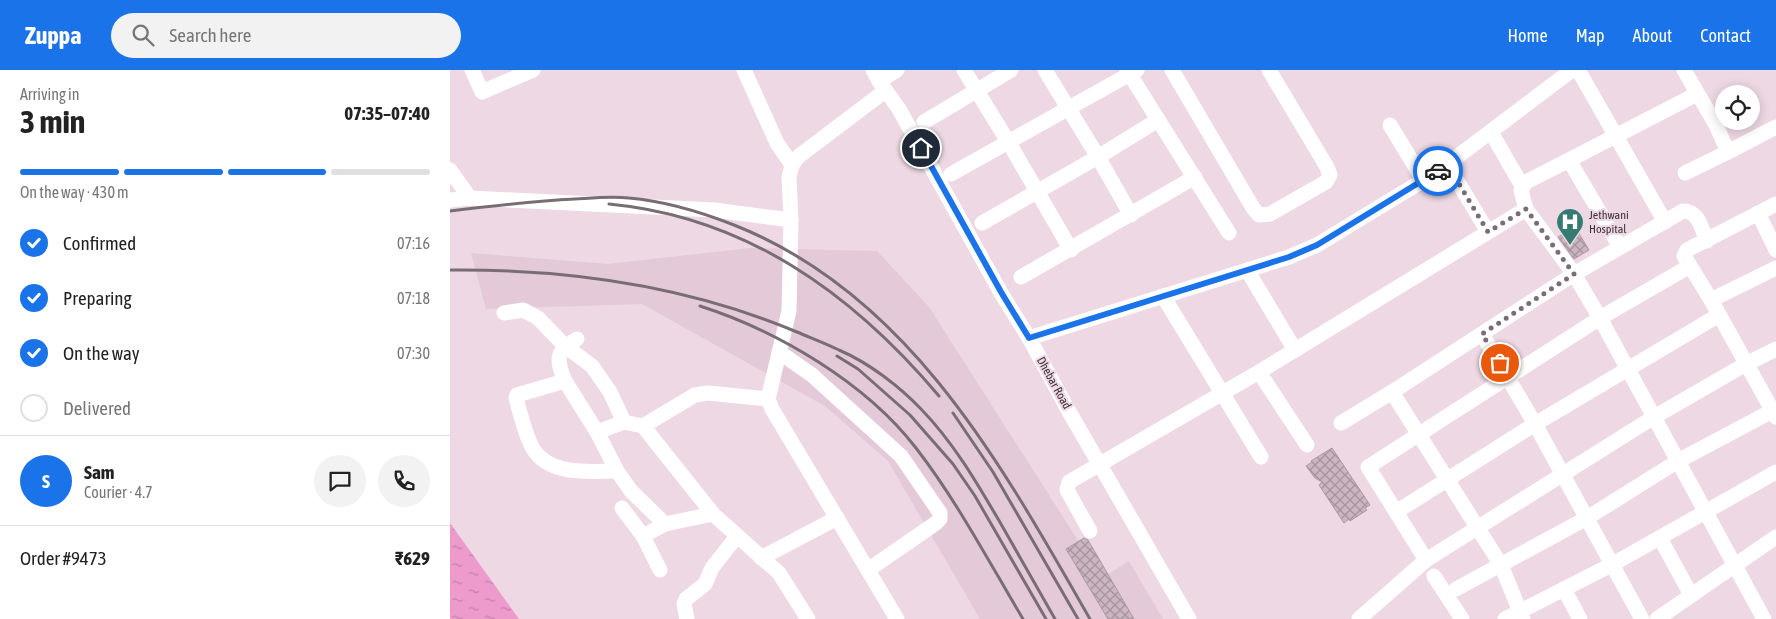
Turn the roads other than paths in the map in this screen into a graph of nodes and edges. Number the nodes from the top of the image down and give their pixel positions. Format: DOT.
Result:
graph roads {
  1 [pos="472,70"];
  2 [pos="533,70"];
  3 [pos="744,70"];
  4 [pos="896,70"];
  5 [pos="964,70"];
  6 [pos="1011,70"];
  7 [pos="1045,70"];
  8 [pos="1172,70"];
  9 [pos="1270,70"];
  10 [pos="1684,70"];
  11 [pos="1131,71"];
  12 [pos="1582,72"];
  13 [pos="879,81"];
  14 [pos="976,92"];
  15 [pos="1697,94"];
  16 [pos="1068,109"];
  17 [pos="1158,120"];
  18 [pos="924,122"];
  19 [pos="1390,125"];
  20 [pos="1776,127"];
  21 [pos="1491,132"];
  22 [pos="1615,137"];
  23 [pos="1009,143"];
  24 [pos="1728,152"];
  25 [pos="1098,157"];
  26 [pos="1569,160"];
  27 [pos="1447,164"];
  28 [pos="792,165"];
  29 [pos="450,170"];
  30 [pos="1685,173"];
  31 [pos="951,174"];
  32 [pos="1195,177"];
  33 [pos="1424,181"];
  34 [pos="1522,186"];
  35 [pos="1037,192"];
  36 [pos="470,198"];
  37 [pos="450,200"];
  38 [pos="1776,204"];
  39 [pos="1526,209"];
  40 [pos="1758,213"];
  41 [pos="1131,215"];
  42 [pos="791,220"];
  43 [pos="1665,222"];
  44 [pos="982,223"];
  45 [pos="1488,232"];
  46 [pos="1229,233"];
  47 [pos="1707,241"];
  48 [pos="1620,247"];
  49 [pos="1070,250"];
  50 [pos="1776,250"];
  51 [pos="1690,266"];
  52 [pos="1776,268"];
  53 [pos="1248,270"];
  54 [pos="1574,274"];
  55 [pos="1021,277"];
  56 [pos="1163,296"];
  57 [pos="1711,300"];
  58 [pos="504,313"];
  59 [pos="1719,315"];
  60 [pos="1600,318"];
  61 [pos="1482,334"];
  62 [pos="1029,338"];
  63 [pos="571,342"];
  64 [pos="1776,349"];
  65 [pos="1295,350"];
  66 [pos="779,352"];
  67 [pos="1746,364"];
  68 [pos="1628,369"];
  69 [pos="1259,372"];
  70 [pos="1508,377"];
  71 [pos="565,381"];
  72 [pos="1392,392"];
  73 [pos="1224,393"];
  74 [pos="768,399"];
  75 [pos="1775,412"];
  76 [pos="1654,418"];
  77 [pos="624,422"];
  78 [pos="1341,423"];
  79 [pos="1535,424"];
  80 [pos="643,426"];
  81 [pos="597,432"];
  82 [pos="1420,434"];
  83 [pos="1307,445"];
  84 [pos="1261,457"];
  85 [pos="1678,461"];
  86 [pos="1100,465"];
  87 [pos="616,471"];
  88 [pos="1776,472"];
  89 [pos="1563,476"];
  90 [pos="1446,480"];
  91 [pos="622,508"];
  92 [pos="1396,512"];
  93 [pos="1706,512"];
  94 [pos="713,514"];
  95 [pos="837,518"];
  96 [pos="1587,518"];
  97 [pos="665,524"];
  98 [pos="1479,528"];
  99 [pos="1090,531"];
  100 [pos="644,536"];
  101 [pos="737,536"];
  102 [pos="1776,537"];
  103 [pos="1660,538"];
  104 [pos="762,558"];
  105 [pos="1426,560"];
  106 [pos="1613,564"];
  107 [pos="1501,565"];
  108 [pos="1735,566"];
  109 [pos="660,570"];
  110 [pos="868,570"];
  111 [pos="1434,576"];
  112 [pos="1456,589"];
  113 [pos="1564,589"];
  114 [pos="1691,595"];
  115 [pos="1521,615"];
  116 [pos="688,619"];
  117 [pos="808,619"];
  118 [pos="897,619"];
  119 [pos="1189,619"];
  120 [pos="1359,619"];
  121 [pos="1462,619"];
  122 [pos="1505,619"];
  123 [pos="1580,619"];
  124 [pos="1642,619"];
  125 [pos="1658,619"];
  126 [pos="1764,619"];
  1 -- 2 [label="street"];
  3 -- 28 [label="street"];
  4 -- 13 [label="street"];
  5 -- 14 [label="street"];
  6 -- 14 [label="street"];
  7 -- 16 [label="street"];
  8 -- 9 [label="street"];
  10 -- 15 [label="street"];
  11 -- 16 [label="street"];
  11 -- 17 [label="street"];
  12 -- 21 [label="street"];
  12 -- 22 [label="street"];
  13 -- 28 [label="street"];
  13 -- 62 [label="street, Dhebar Road"];
  14 -- 18 [label="street"];
  14 -- 23 [label="street"];
  15 -- 22 [label="street"];
  15 -- 24 [label="street"];
  16 -- 23 [label="street"];
  16 -- 25 [label="street"];
  17 -- 25 [label="street"];
  17 -- 32 [label="street"];
  19 -- 33 [label="street"];
  20 -- 24 [label="street"];
  21 -- 27 [label="street"];
  21 -- 34 [label="street"];
  22 -- 26 [label="street"];
  22 -- 43 [label="street"];
  23 -- 31 [label="street"];
  23 -- 35 [label="street"];
  24 -- 30 [label="street"];
  25 -- 35 [label="street"];
  25 -- 41 [label="street"];
  26 -- 34 [label="street"];
  26 -- 48 [label="street"];
  27 -- 33 [label="street"];
  27 -- 45 [label="street"];
  28 -- 42 [label="street"];
  29 -- 36 [label="street"];
  32 -- 41 [label="street"];
  32 -- 46 [label="street"];
  33 -- 53 [label="street"];
  34 -- 39 [label="street"];
  35 -- 44 [label="street"];
  35 -- 49 [label="street"];
  36 -- 37 [label="street"];
  36 -- 42 [label="street"];
  38 -- 40 [label="street"];
  39 -- 45 [label="street"];
  39 -- 54 [label="street"];
  40 -- 47 [label="street"];
  40 -- 50 [label="street"];
  41 -- 49 [label="street"];
  42 -- 66 [label="street"];
  43 -- 47 [label="street"];
  43 -- 48 [label="street"];
  45 -- 65 [label="street"];
  47 -- 51 [label="street"];
  48 -- 54 [label="street"];
  49 -- 55 [label="street"];
  51 -- 57 [label="street"];
  51 -- 60 [label="street"];
  52 -- 57 [label="street"];
  53 -- 56 [label="street"];
  53 -- 65 [label="street"];
  54 -- 60 [label="street"];
  54 -- 61 [label="street"];
  56 -- 62 [label="street"];
  56 -- 73 [label="street"];
  57 -- 59 [label="street"];
  58 -- 63 [label="street"];
  59 -- 67 [label="street"];
  59 -- 68 [label="street"];
  60 -- 68 [label="street"];
  60 -- 70 [label="street"];
  61 -- 70 [label="street"];
  61 -- 72 [label="street"];
  62 -- 86 [label="street, Dhebar Road"];
  63 -- 71 [label="street"];
  63 -- 77 [label="street"];
  64 -- 67 [label="street"];
  65 -- 69 [label="street"];
  66 -- 74 [label="street"];
  66 -- 110 [label="street"];
  67 -- 75 [label="street"];
  67 -- 76 [label="street"];
  68 -- 76 [label="street"];
  68 -- 79 [label="street"];
  69 -- 73 [label="street"];
  69 -- 83 [label="street"];
  70 -- 79 [label="street"];
  70 -- 82 [label="street"];
  71 -- 81 [label="street"];
  71 -- 87 [label="street"];
  72 -- 78 [label="street"];
  72 -- 82 [label="street"];
  73 -- 84 [label="street"];
  73 -- 86 [label="street"];
  74 -- 80 [label="street"];
  74 -- 95 [label="street"];
  75 -- 85 [label="street"];
  76 -- 85 [label="street"];
  76 -- 89 [label="street"];
  77 -- 80 [label="street"];
  77 -- 81 [label="street"];
  79 -- 89 [label="street"];
  79 -- 90 [label="street"];
  80 -- 94 [label="street"];
  81 -- 87 [label="street"];
  82 -- 90 [label="street"];
  82 -- 92 [label="street"];
  85 -- 93 [label="street"];
  85 -- 96 [label="street"];
  86 -- 99 [label="street"];
  86 -- 119 [label="street, Dhebar Road"];
  87 -- 97 [label="street"];
  88 -- 93 [label="street"];
  89 -- 96 [label="street"];
  89 -- 98 [label="street"];
  90 -- 92 [label="street"];
  90 -- 98 [label="street"];
  91 -- 100 [label="street"];
  92 -- 105 [label="street"];
  93 -- 103 [label="street"];
  93 -- 108 [label="street"];
  94 -- 97 [label="street"];
  94 -- 101 [label="street"];
  95 -- 104 [label="street"];
  95 -- 110 [label="street"];
  96 -- 106 [label="street"];
  96 -- 107 [label="street"];
  97 -- 100 [label="street"];
  98 -- 105 [label="street"];
  98 -- 107 [label="street"];
  100 -- 109 [label="street"];
  101 -- 104 [label="street"];
  101 -- 116 [label="street"];
  102 -- 108 [label="street"];
  103 -- 106 [label="street"];
  103 -- 114 [label="street"];
  104 -- 117 [label="street"];
  105 -- 120 [label="street"];
  106 -- 113 [label="street"];
  106 -- 124 [label="street"];
  107 -- 112 [label="street"];
  107 -- 115 [label="street"];
  108 -- 114 [label="street"];
  108 -- 126 [label="street"];
  110 -- 118 [label="street"];
  111 -- 121 [label="street"];
  113 -- 115 [label="street"];
  113 -- 123 [label="street"];
  114 -- 125 [label="street"];
  115 -- 122 [label="street"];
}
